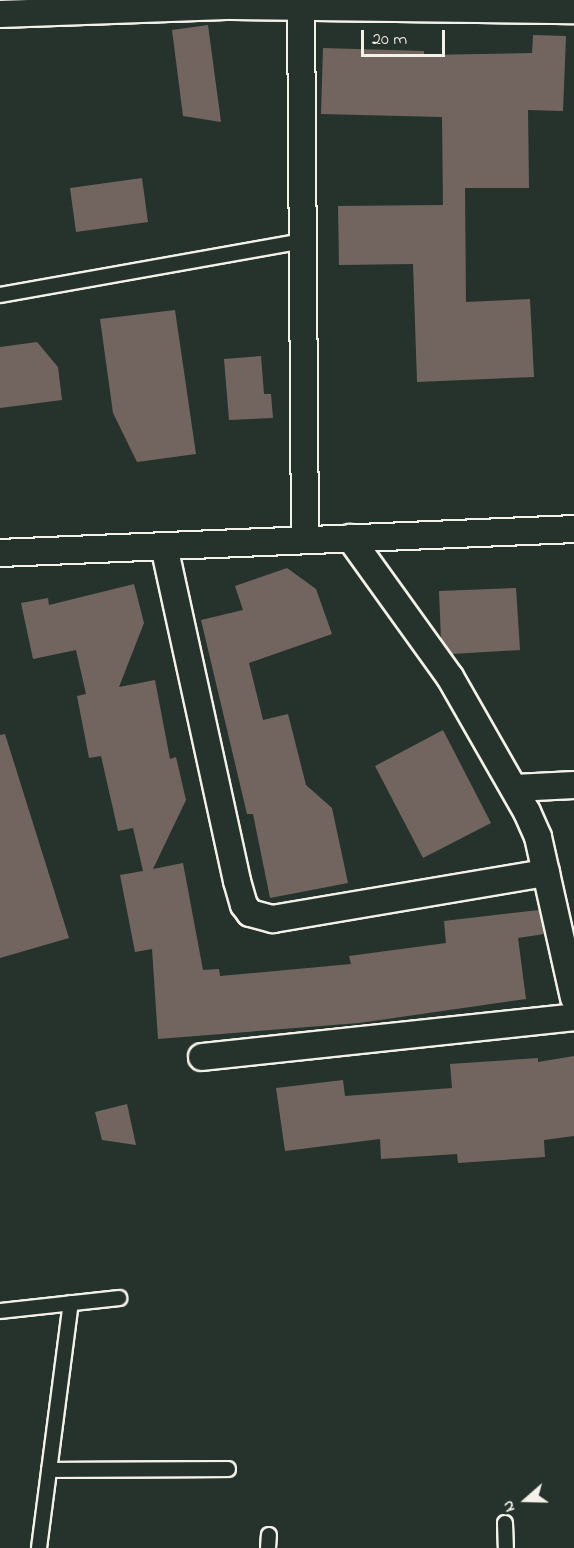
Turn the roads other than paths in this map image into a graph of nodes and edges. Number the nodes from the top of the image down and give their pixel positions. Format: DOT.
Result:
graph roads {
  1 [pos="233,3"];
  2 [pos="527,4"];
  3 [pos="301,5"];
  4 [pos="574,10"];
  5 [pos="0,14"];
  6 [pos="303,241"];
  7 [pos="0,295"];
  8 [pos="574,529"];
  9 [pos="350,538"];
  10 [pos="305,540"];
  11 [pos="164,546"];
  12 [pos="0,553"];
  13 [pos="574,785"];
  14 [pos="515,788"];
  15 [pos="546,873"];
  16 [pos="574,998"];
  17 [pos="574,1017"];
  18 [pos="202,1057"];
  19 [pos="119,1298"];
  20 [pos="71,1303"];
  21 [pos="0,1311"];
  22 [pos="228,1469"];
  23 [pos="49,1470"];
  24 [pos="506,1523"];
  25 [pos="39,1548"];
  26 [pos="506,1548"];
  1 -- 3 [label="street"];
  1 -- 5 [label="street"];
  2 -- 3 [label="street"];
  2 -- 4 [label="street"];
  3 -- 6 [label="street"];
  6 -- 7 [label="lane"];
  6 -- 10 [label="street"];
  8 -- 9 [label="street"];
  9 -- 10 [label="street"];
  9 -- 14 [label="street"];
  10 -- 11 [label="street"];
  11 -- 12 [label="street"];
  11 -- 15 [label="street"];
  13 -- 14 [label="street"];
  14 -- 15 [label="street"];
  15 -- 16 [label="street"];
  17 -- 18 [label="street"];
  19 -- 20 [label="lane"];
  20 -- 21 [label="lane"];
  20 -- 23 [label="lane"];
  22 -- 23 [label="lane"];
  23 -- 25 [label="lane"];
  24 -- 26 [label="lane"];
}
